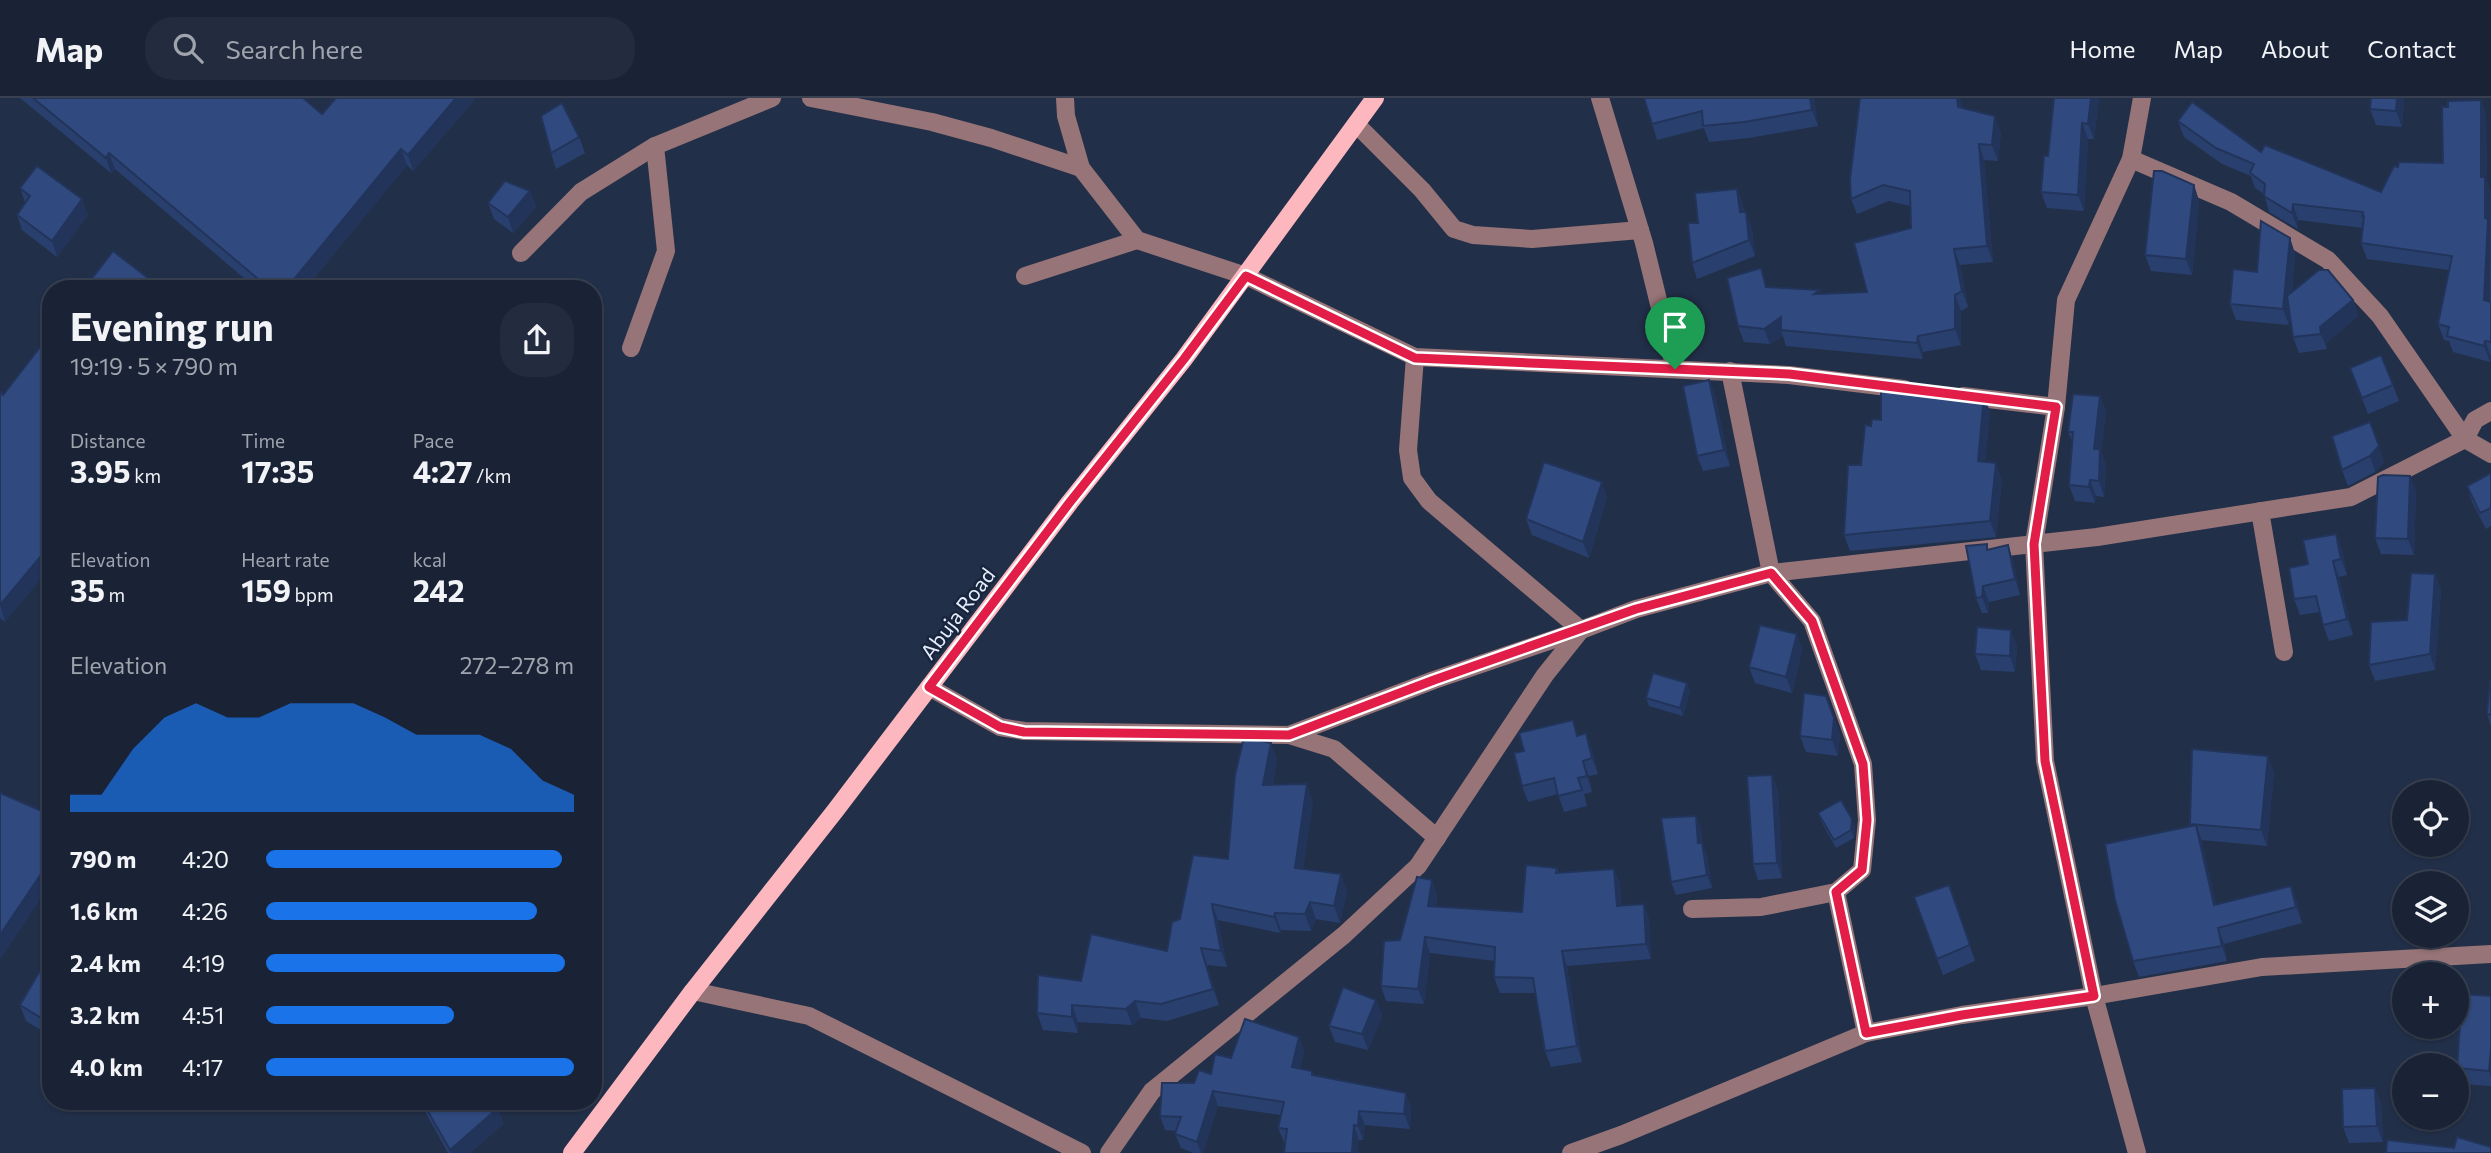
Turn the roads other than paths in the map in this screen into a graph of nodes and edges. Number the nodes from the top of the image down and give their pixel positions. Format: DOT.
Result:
graph roads {
  1 [pos="772,98"];
  2 [pos="811,98"];
  3 [pos="1065,98"];
  4 [pos="1375,98"];
  5 [pos="1600,98"];
  6 [pos="2142,98"];
  7 [pos="1356,124"];
  8 [pos="654,146"];
  9 [pos="2132,159"];
  10 [pos="1081,168"];
  11 [pos="1640,230"];
  12 [pos="1137,240"];
  13 [pos="521,253"];
  14 [pos="1025,276"];
  15 [pos="1246,276"];
  16 [pos="631,348"];
  17 [pos="1415,358"];
  18 [pos="1675,369"];
  19 [pos="1730,371"];
  20 [pos="1922,391"];
  21 [pos="1949,394"];
  22 [pos="2056,407"];
  23 [pos="2491,411"];
  24 [pos="2465,439"];
  25 [pos="2491,454"];
  26 [pos="2260,511"];
  27 [pos="2034,544"];
  28 [pos="1771,573"];
  29 [pos="1581,630"];
  30 [pos="2284,652"];
  31 [pos="929,687"];
  32 [pos="1289,735"];
  33 [pos="1437,838"];
  34 [pos="1836,892"];
  35 [pos="1692,909"];
  36 [pos="2491,954"];
  37 [pos="693,991"];
  38 [pos="2094,996"];
  39 [pos="1866,1033"];
  40 [pos="572,1153"];
  41 [pos="1082,1153"];
  42 [pos="1109,1153"];
  43 [pos="1571,1153"];
  44 [pos="2137,1153"];
  1 -- 8 [label="street"];
  2 -- 10 [label="street"];
  3 -- 10 [label="street"];
  4 -- 7 [label="main road, Abuja Road"];
  5 -- 11 [label="street"];
  6 -- 9 [label="street"];
  7 -- 11 [label="street"];
  7 -- 15 [label="main road, Abuja Road"];
  8 -- 13 [label="street"];
  8 -- 16 [label="street"];
  9 -- 22 [label="street"];
  9 -- 24 [label="street"];
  10 -- 12 [label="street"];
  11 -- 18 [label="street"];
  12 -- 14 [label="street"];
  12 -- 15 [label="street"];
  15 -- 17 [label="street"];
  15 -- 31 [label="main road, Abuja Road"];
  17 -- 18 [label="street"];
  17 -- 29 [label="street"];
  18 -- 19 [label="street"];
  19 -- 20 [label="street"];
  19 -- 28 [label="street"];
  21 -- 22 [label="street"];
  22 -- 27 [label="street"];
  23 -- 24 [label="street"];
  24 -- 25 [label="street"];
  24 -- 26 [label="street"];
  26 -- 27 [label="street"];
  26 -- 30 [label="street"];
  27 -- 28 [label="street"];
  27 -- 38 [label="street"];
  28 -- 29 [label="street"];
  28 -- 34 [label="street"];
  29 -- 32 [label="street"];
  29 -- 33 [label="street"];
  31 -- 32 [label="street"];
  31 -- 37 [label="main road, Abuja Road"];
  32 -- 33 [label="street"];
  33 -- 42 [label="street"];
  34 -- 35 [label="street"];
  34 -- 39 [label="street"];
  36 -- 38 [label="street"];
  37 -- 40 [label="main road, Abuja Road"];
  37 -- 41 [label="street"];
  38 -- 39 [label="street"];
  38 -- 44 [label="street"];
  39 -- 43 [label="street"];
}
